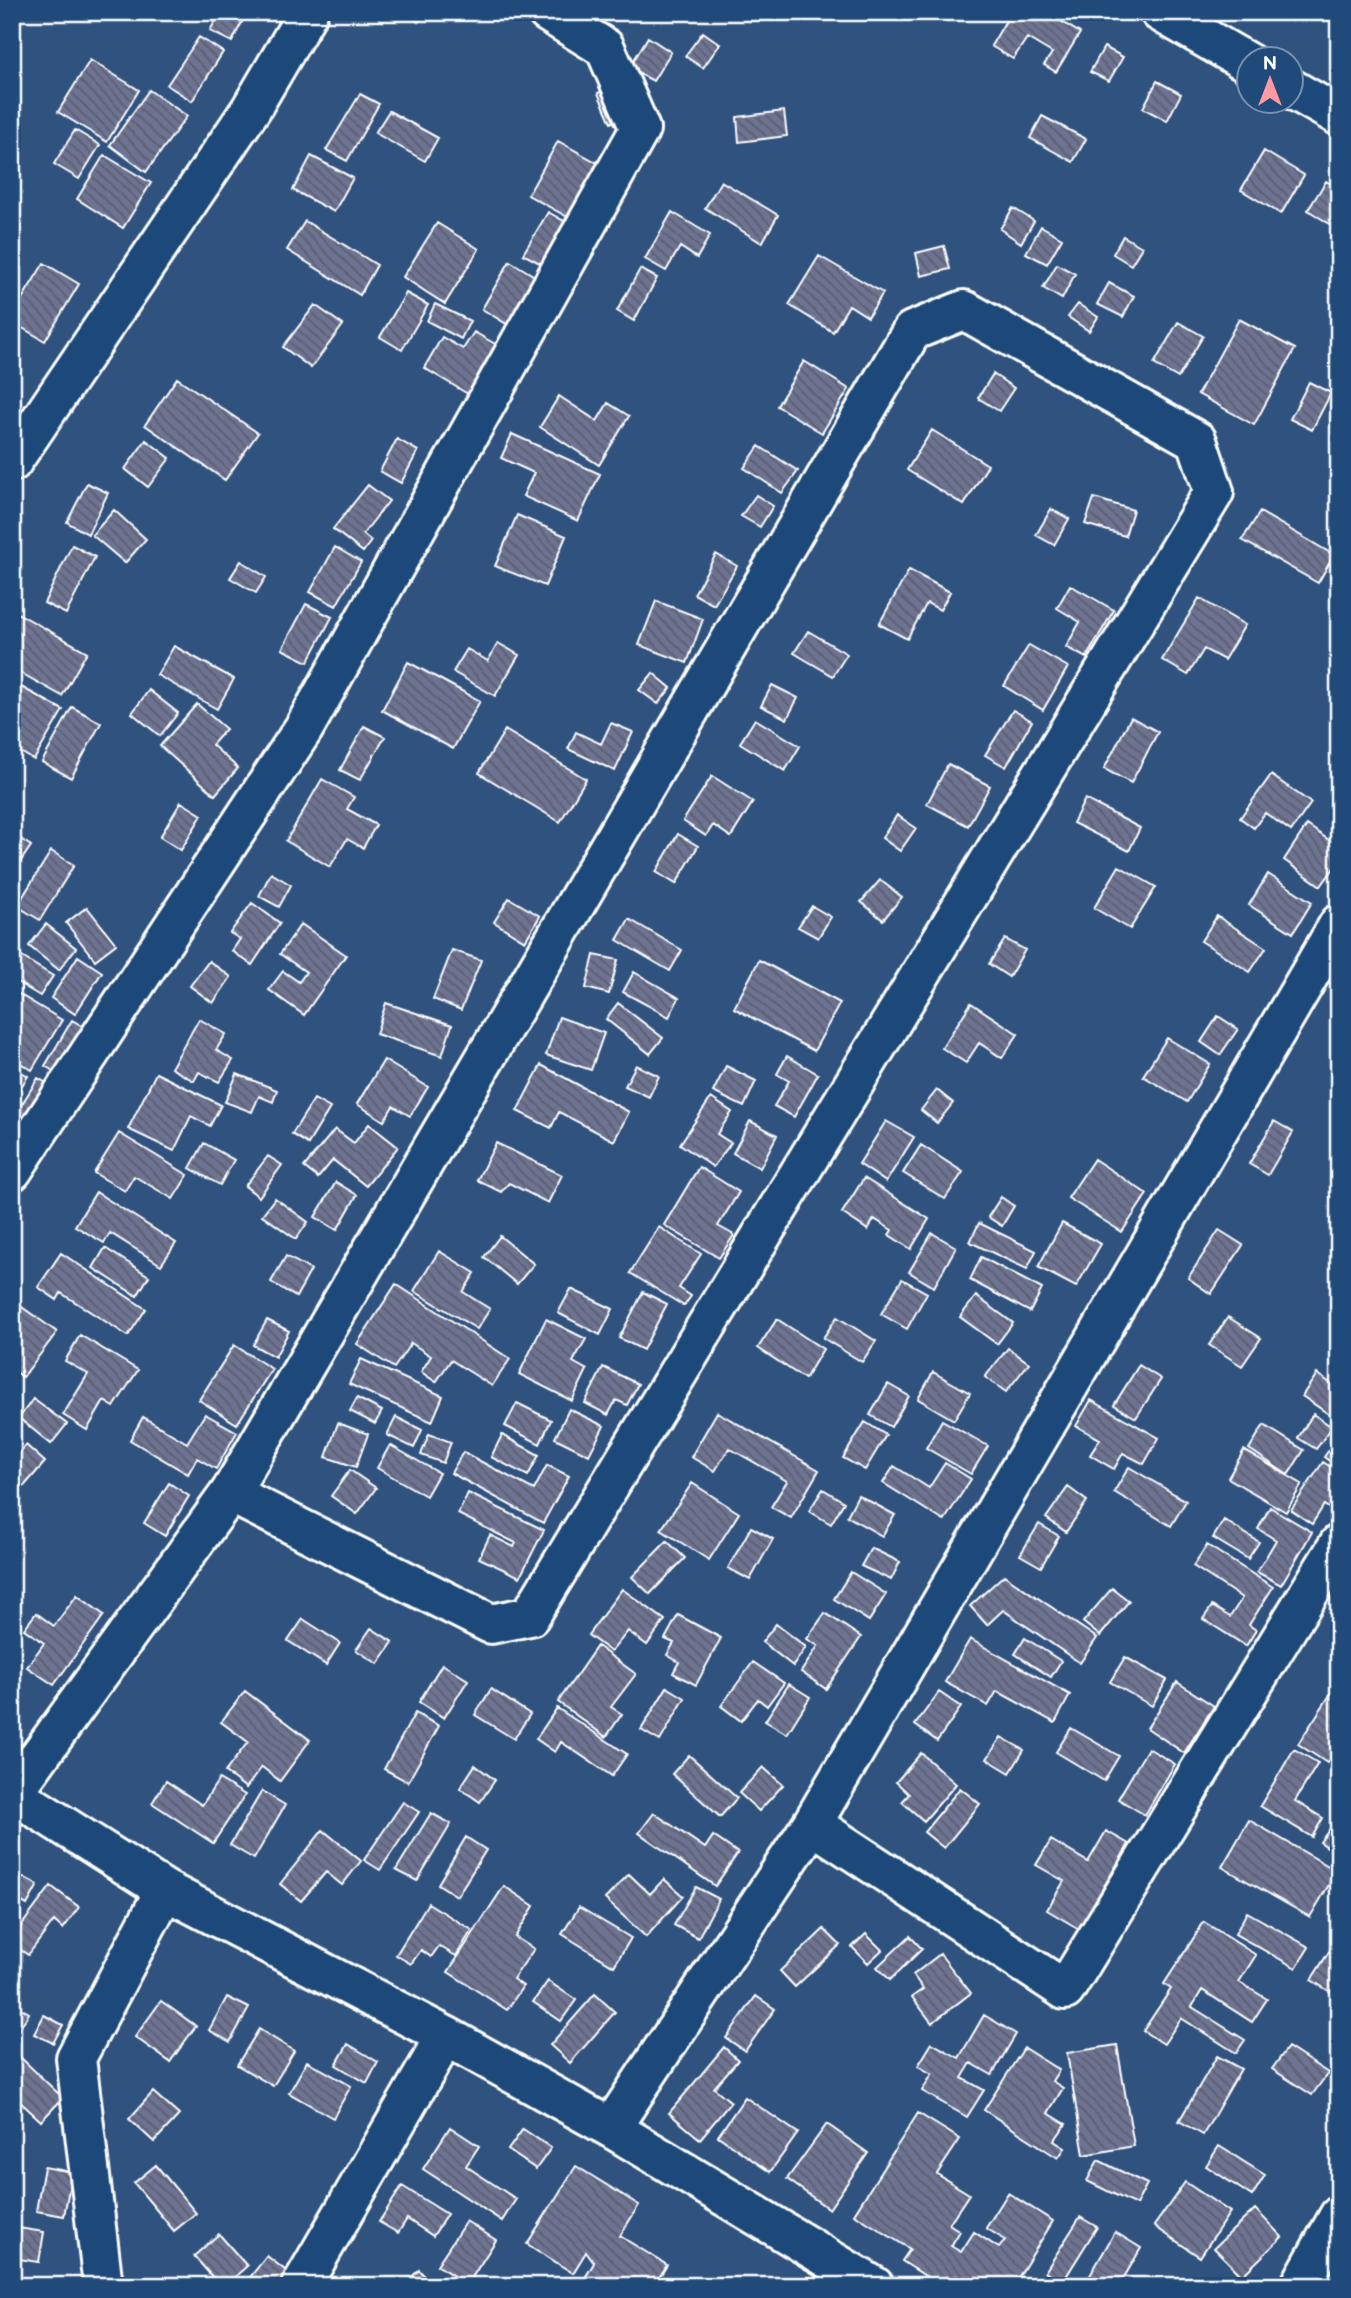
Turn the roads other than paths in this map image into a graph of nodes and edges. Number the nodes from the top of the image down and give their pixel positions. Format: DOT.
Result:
graph roads {
  1 [pos="308,12"];
  2 [pos="547,12"];
  3 [pos="1160,12"];
  4 [pos="1236,56"];
  5 [pos="1306,97"];
  6 [pos="1339,116"];
  7 [pos="12,462"];
  8 [pos="1339,924"];
  9 [pos="12,1171"];
  10 [pos="230,1493"];
  11 [pos="1339,1544"];
  12 [pos="12,1793"];
  13 [pos="812,1824"];
  14 [pos="165,1890"];
  15 [pos="446,2036"];
  16 [pos="611,2128"];
  17 [pos="1339,2216"];
  18 [pos="103,2286"];
  19 [pos="301,2286"];
  20 [pos="874,2286"];
  21 [pos="1300,2286"];
  1 -- 7 [label="street"];
  2 -- 9 [label="street"];
  3 -- 4 [label="street"];
  5 -- 6 [label="street"];
  8 -- 13 [label="street"];
  10 -- 10 [label="street"];
  10 -- 12 [label="street"];
  11 -- 13 [label="street"];
  12 -- 14 [label="street"];
  13 -- 16 [label="street"];
  14 -- 15 [label="street"];
  14 -- 18 [label="street"];
  15 -- 16 [label="street"];
  15 -- 19 [label="street"];
  16 -- 20 [label="street"];
  17 -- 21 [label="street"];
}
